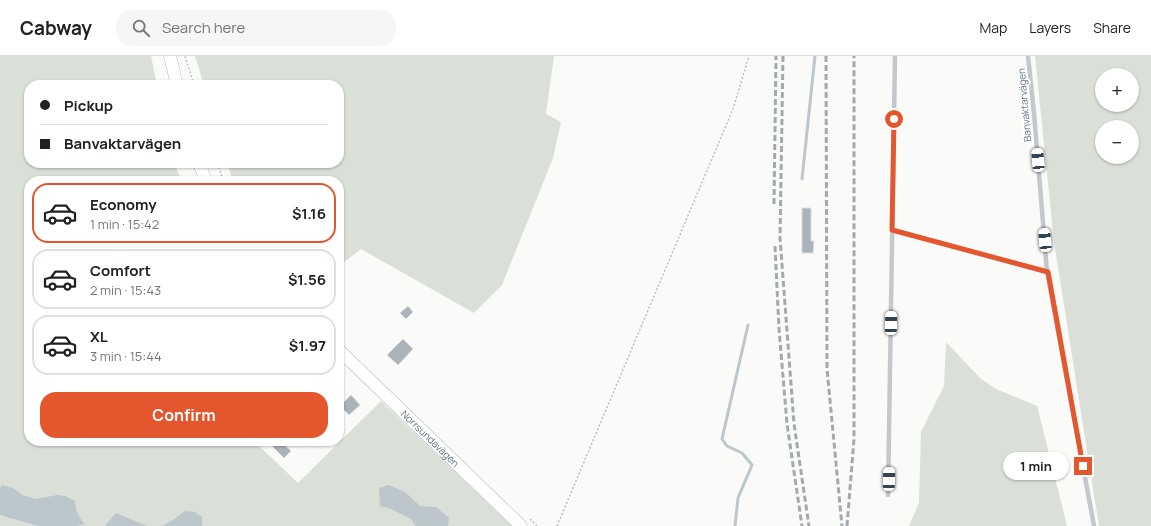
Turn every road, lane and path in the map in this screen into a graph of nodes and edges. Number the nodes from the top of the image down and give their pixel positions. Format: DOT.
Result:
graph roads {
  1 [pos="170,56"];
  2 [pos="185,56"];
  3 [pos="749,56"];
  4 [pos="895,56"];
  5 [pos="1028,56"];
  6 [pos="176,80"];
  7 [pos="192,80"];
  8 [pos="892,230"];
  9 [pos="1048,272"];
  10 [pos="344,355"];
  11 [pos="888,495"];
  12 [pos="521,526"];
  13 [pos="557,526"];
  14 [pos="1094,526"];
  1 -- 6 [label="street"];
  2 -- 7 [label="path"];
  3 -- 13 [label="path"];
  4 -- 8 [label="lane"];
  5 -- 9 [label="lane, Banvaktarvägen"];
  8 -- 9 [label="lane"];
  8 -- 11 [label="lane"];
  9 -- 14 [label="lane, Banvaktarvägen"];
  10 -- 12 [label="street, Norrsundavägen"];
}
